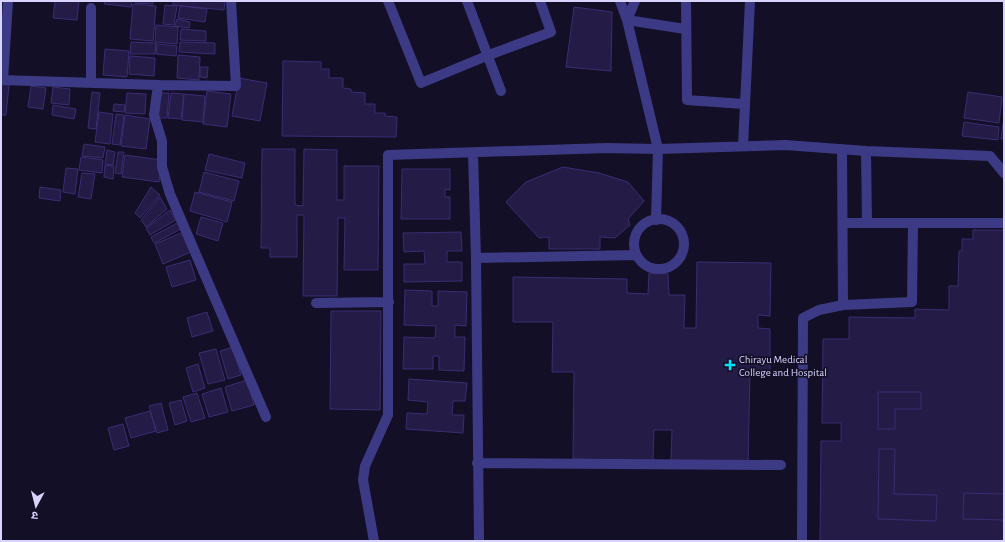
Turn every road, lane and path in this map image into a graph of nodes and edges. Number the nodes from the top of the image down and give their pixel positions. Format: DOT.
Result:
graph roads {
  1 [pos="8,1"];
  2 [pos="231,1"];
  3 [pos="388,1"];
  4 [pos="467,1"];
  5 [pos="540,1"];
  6 [pos="620,1"];
  7 [pos="635,1"];
  8 [pos="686,1"];
  9 [pos="750,1"];
  10 [pos="91,8"];
  11 [pos="627,20"];
  12 [pos="685,29"];
  13 [pos="489,55"];
  14 [pos="2,80"];
  15 [pos="91,83"];
  16 [pos="158,86"];
  17 [pos="501,91"];
  18 [pos="744,104"];
  19 [pos="743,146"];
  20 [pos="658,149"];
  21 [pos="842,149"];
  22 [pos="866,151"];
  23 [pos="473,153"];
  24 [pos="1004,172"];
  25 [pos="656,220"];
  26 [pos="868,222"];
  27 [pos="913,223"];
  28 [pos="1004,223"];
  29 [pos="843,224"];
  30 [pos="636,255"];
  31 [pos="476,258"];
  32 [pos="389,302"];
  33 [pos="316,303"];
  34 [pos="843,305"];
  35 [pos="266,417"];
  36 [pos="477,463"];
  37 [pos="780,465"];
  38 [pos="374,541"];
  39 [pos="478,541"];
  40 [pos="802,541"];
  1 -- 14 [label="street"];
  2 -- 16 [label="street"];
  3 -- 13 [label="street"];
  4 -- 13 [label="street"];
  5 -- 13 [label="street"];
  6 -- 11 [label="street"];
  7 -- 11 [label="street"];
  8 -- 12 [label="street"];
  9 -- 18 [label="street"];
  10 -- 15 [label="street"];
  11 -- 12 [label="street"];
  11 -- 20 [label="street"];
  12 -- 18 [label="street"];
  13 -- 17 [label="street"];
  14 -- 15 [label="street"];
  15 -- 16 [label="street"];
  16 -- 35 [label="street"];
  18 -- 19 [label="street"];
  19 -- 20 [label="street"];
  19 -- 21 [label="street"];
  20 -- 23 [label="street"];
  20 -- 25 [label="street"];
  21 -- 22 [label="street"];
  21 -- 29 [label="street"];
  22 -- 24 [label="street"];
  22 -- 26 [label="street"];
  23 -- 31 [label="street"];
  23 -- 32 [label="street"];
  25 -- 30 [label="street"];
  25 -- 30 [label="street"];
  26 -- 27 [label="street"];
  26 -- 29 [label="street"];
  27 -- 28 [label="street"];
  27 -- 34 [label="street"];
  29 -- 34 [label="street"];
  30 -- 31 [label="street"];
  31 -- 36 [label="street"];
  32 -- 33 [label="street"];
  32 -- 38 [label="street"];
  34 -- 40 [label="street"];
  36 -- 37 [label="street"];
  36 -- 39 [label="street"];
}
